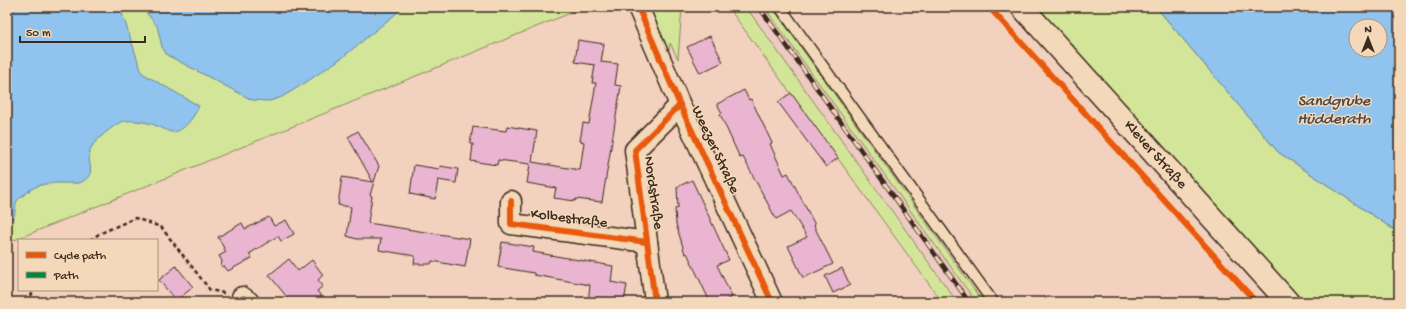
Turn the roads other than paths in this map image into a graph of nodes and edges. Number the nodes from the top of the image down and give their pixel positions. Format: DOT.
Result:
graph roads {
  1 [pos="638,7"];
  2 [pos="780,7"];
  3 [pos="1022,7"];
  4 [pos="680,106"];
  5 [pos="512,201"];
  6 [pos="647,242"];
  7 [pos="655,302"];
  8 [pos="772,302"];
  9 [pos="993,302"];
  10 [pos="1288,302"];
  1 -- 4 [label="street, Weezer Straße"];
  2 -- 9 [label="lane"];
  3 -- 10 [label="main road, Klever Straße"];
  4 -- 6 [label="street, Nordstraße"];
  4 -- 8 [label="street, Weezer Straße"];
  5 -- 6 [label="street, Kolbestraße"];
  6 -- 7 [label="street, Nordstraße"];
}
